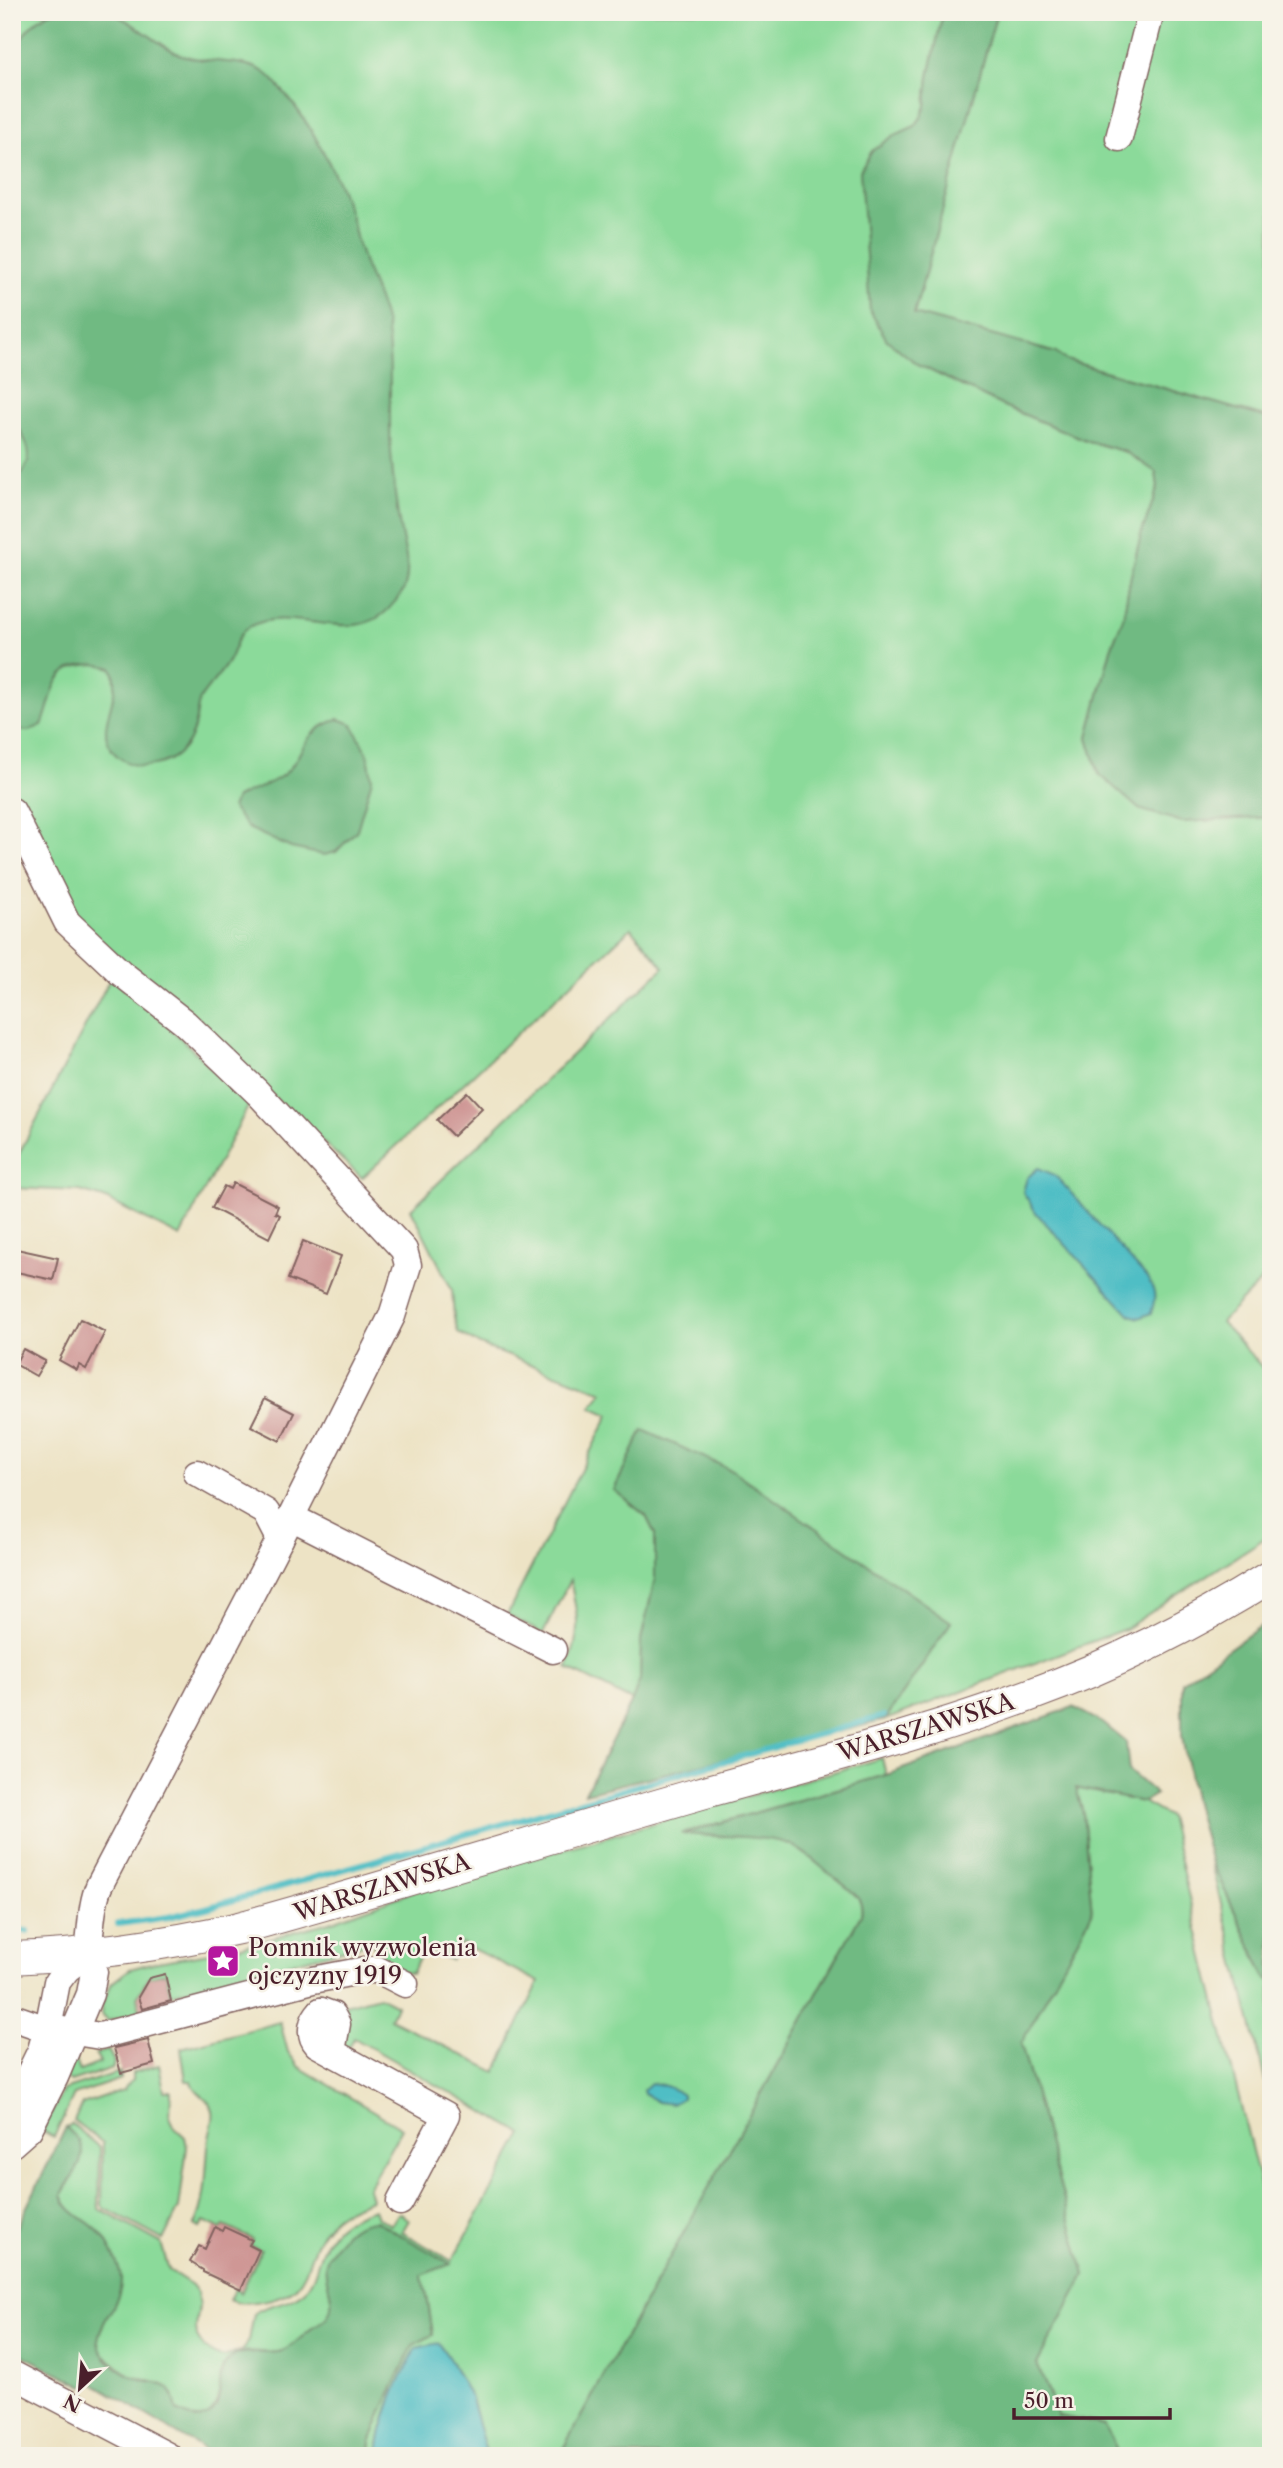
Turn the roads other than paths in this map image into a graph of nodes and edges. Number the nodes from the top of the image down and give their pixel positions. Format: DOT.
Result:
graph roads {
  1 [pos="1151,12"];
  2 [pos="1119,138"];
  3 [pos="12,811"];
  4 [pos="197,1473"];
  5 [pos="285,1528"];
  6 [pos="1271,1576"];
  7 [pos="553,1650"];
  8 [pos="87,1954"];
  9 [pos="12,1958"];
  10 [pos="313,1980"];
  11 [pos="405,1984"];
  12 [pos="12,2017"];
  13 [pos="48,2028"];
  14 [pos="75,2033"];
  15 [pos="12,2110"];
  16 [pos="12,2144"];
  17 [pos="400,2202"];
  18 [pos="12,2374"];
  19 [pos="168,2456"];
  1 -- 2 [label="street"];
  3 -- 5 [label="street"];
  4 -- 5 [label="street"];
  5 -- 7 [label="street"];
  5 -- 8 [label="street"];
  6 -- 8 [label="main road, WARSZAWSKA"];
  8 -- 9 [label="main road, WARSZAWSKA"];
  8 -- 13 [label="street"];
  8 -- 14 [label="street"];
  10 -- 11 [label="street"];
  10 -- 14 [label="street"];
  10 -- 17 [label="street"];
  12 -- 13 [label="street"];
  13 -- 14 [label="street"];
  13 -- 15 [label="street"];
  14 -- 16 [label="street"];
  18 -- 19 [label="street"];
}
